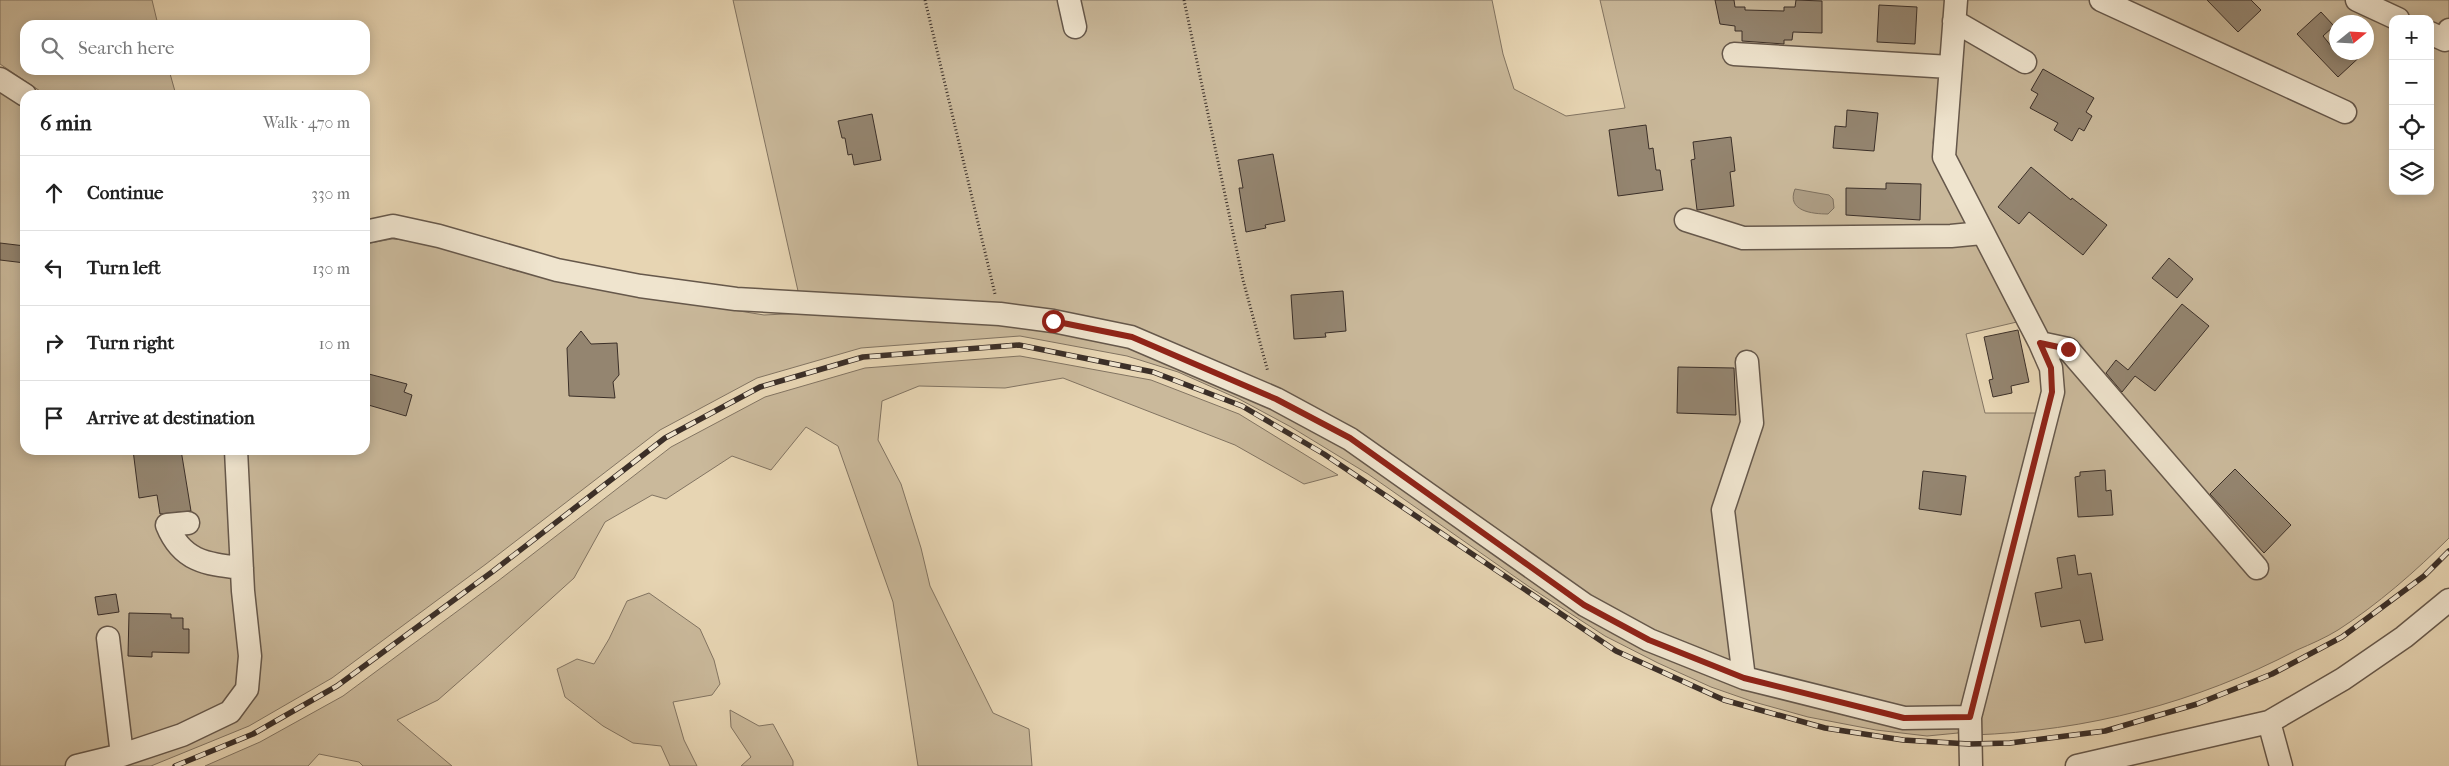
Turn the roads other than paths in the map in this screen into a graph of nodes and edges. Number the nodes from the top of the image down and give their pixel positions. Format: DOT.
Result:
graph roads {
  1 [pos="1069,0"];
  2 [pos="2101,0"];
  3 [pos="2357,0"];
  4 [pos="1955,11"];
  5 [pos="2389,15"];
  6 [pos="1075,27"];
  7 [pos="2449,30"];
  8 [pos="2434,35"];
  9 [pos="1734,54"];
  10 [pos="2025,62"];
  11 [pos="1950,66"];
  12 [pos="0,79"];
  13 [pos="20,92"];
  14 [pos="2345,112"];
  15 [pos="1686,220"];
  16 [pos="370,231"];
  17 [pos="1982,233"];
  18 [pos="2040,343"];
  19 [pos="1747,362"];
  20 [pos="236,455"];
  21 [pos="188,523"];
  22 [pos="242,568"];
  23 [pos="2257,568"];
  24 [pos="2449,600"];
  25 [pos="108,638"];
  26 [pos="1744,678"];
  27 [pos="1970,717"];
  28 [pos="2269,722"];
  29 [pos="122,755"];
  30 [pos="77,766"];
  31 [pos="1971,766"];
  32 [pos="2077,766"];
  33 [pos="2281,766"];
  1 -- 6 [label="street"];
  2 -- 14 [label="street"];
  3 -- 5 [label="street"];
  4 -- 10 [label="street"];
  4 -- 11 [label="street"];
  7 -- 8 [label="street"];
  9 -- 11 [label="street"];
  11 -- 17 [label="street"];
  12 -- 13 [label="street"];
  15 -- 17 [label="street"];
  16 -- 26 [label="street"];
  17 -- 18 [label="street"];
  18 -- 23 [label="street"];
  18 -- 27 [label="street"];
  19 -- 26 [label="street"];
  20 -- 22 [label="street"];
  21 -- 22 [label="street"];
  22 -- 29 [label="street"];
  24 -- 28 [label="street"];
  25 -- 29 [label="street"];
  26 -- 27 [label="street"];
  27 -- 31 [label="street"];
  28 -- 32 [label="street"];
  28 -- 33 [label="street"];
  29 -- 30 [label="street"];
}
